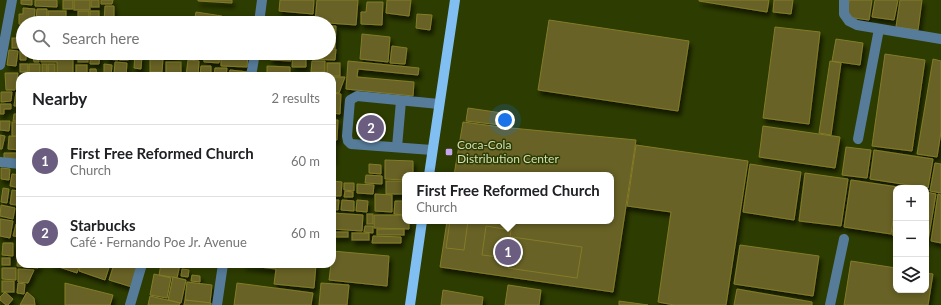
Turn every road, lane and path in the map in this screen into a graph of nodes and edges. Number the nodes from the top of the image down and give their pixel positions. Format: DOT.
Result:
graph roads {
  1 [pos="12,0"];
  2 [pos="262,0"];
  3 [pos="455,0"];
  4 [pos="844,0"];
  5 [pos="260,16"];
  6 [pos="879,29"];
  7 [pos="941,39"];
  8 [pos="253,60"];
  9 [pos="0,65"];
  10 [pos="252,72"];
  11 [pos="401,101"];
  12 [pos="439,104"];
  13 [pos="858,138"];
  14 [pos="398,147"];
  15 [pos="432,150"];
  16 [pos="0,162"];
  17 [pos="16,164"];
  18 [pos="429,172"];
  19 [pos="422,224"];
  20 [pos="844,239"];
  21 [pos="141,268"];
  22 [pos="223,268"];
  23 [pos="130,305"];
  24 [pos="217,305"];
  25 [pos="410,305"];
  26 [pos="830,305"];
  1 -- 9 [label="street"];
  2 -- 5 [label="street"];
  3 -- 12 [label="main road"];
  4 -- 6 [label="street"];
  6 -- 7 [label="street"];
  6 -- 13 [label="street"];
  8 -- 10 [label="street"];
  11 -- 12 [label="street"];
  11 -- 14 [label="street"];
  11 -- 14 [label="street"];
  12 -- 15 [label="main road"];
  14 -- 15 [label="street"];
  15 -- 18 [label="main road"];
  16 -- 17 [label="street"];
  19 -- 25 [label="main road"];
  20 -- 26 [label="street"];
  21 -- 23 [label="street"];
  22 -- 24 [label="street"];
}
